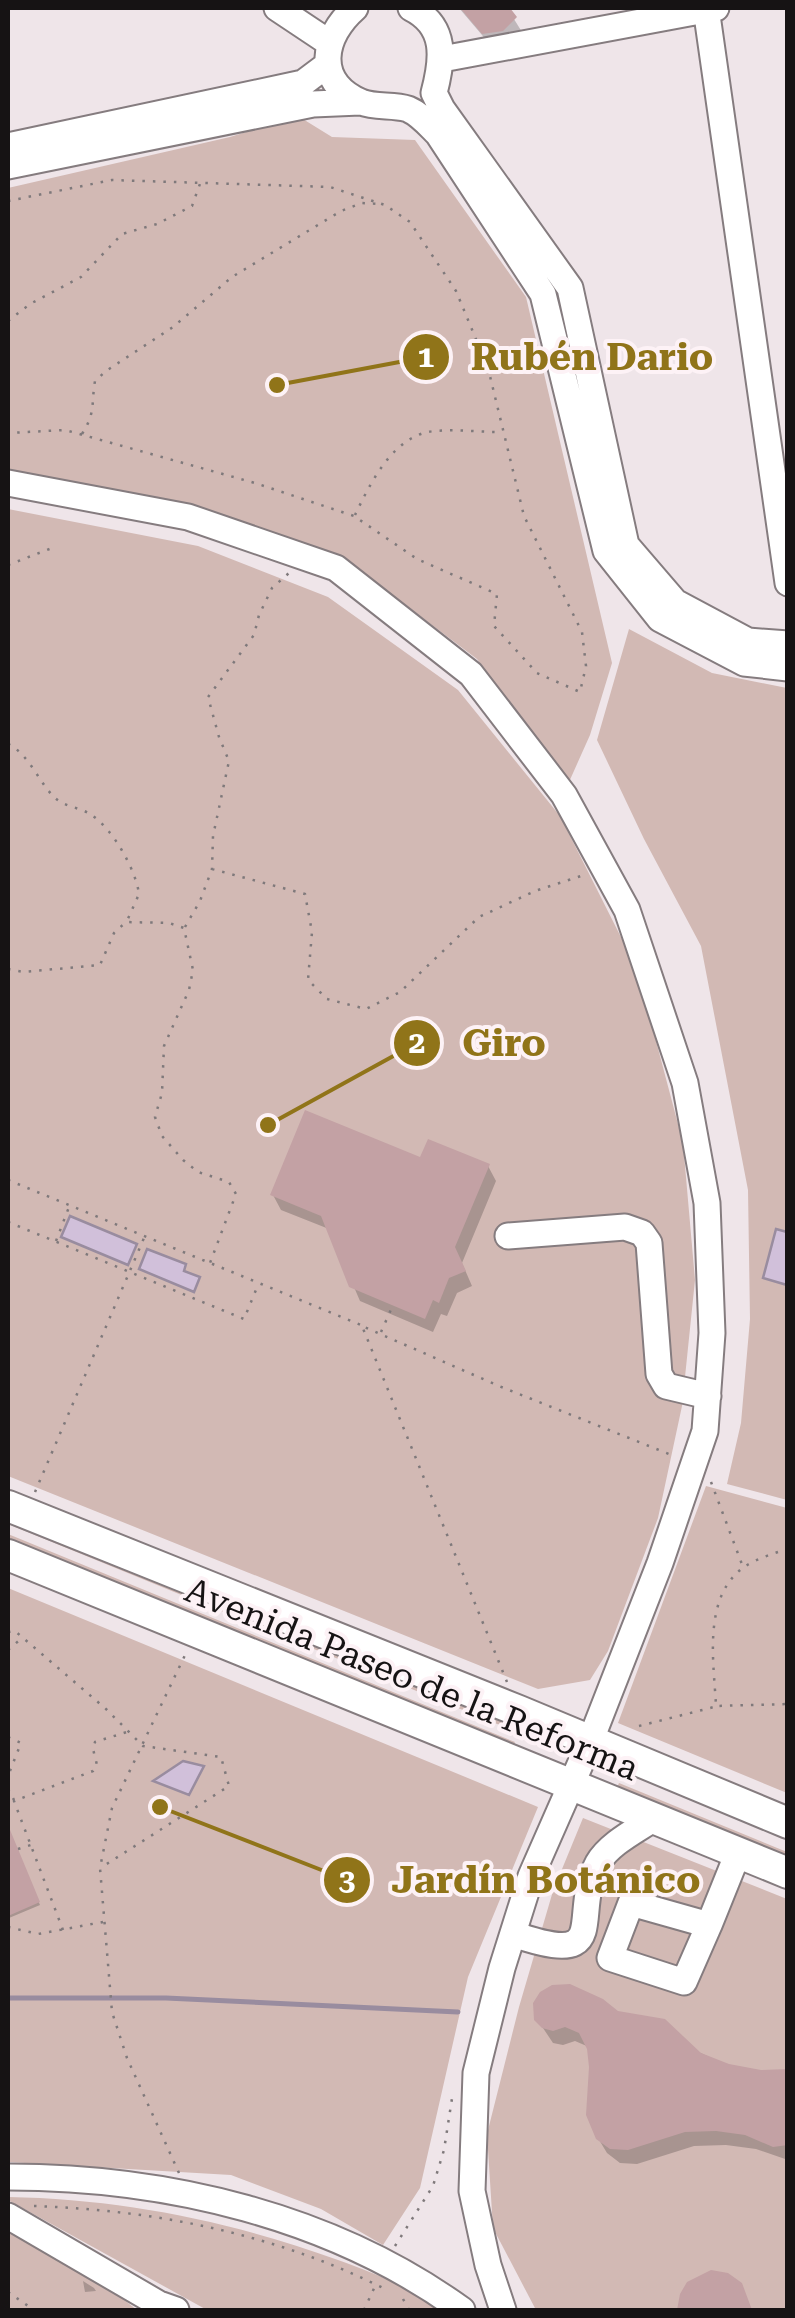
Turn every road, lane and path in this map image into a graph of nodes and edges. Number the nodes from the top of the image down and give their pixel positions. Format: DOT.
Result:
graph roads {
  1 [pos="277,8"];
  2 [pos="411,8"];
  3 [pos="710,8"];
  4 [pos="335,28"];
  5 [pos="441,66"];
  6 [pos="369,104"];
  7 [pos="8,146"];
  8 [pos="8,166"];
  9 [pos="202,181"];
  10 [pos="8,201"];
  11 [pos="385,205"];
  12 [pos="8,321"];
  13 [pos="570,350"];
  14 [pos="8,432"];
  15 [pos="503,432"];
  16 [pos="82,435"];
  17 [pos="8,483"];
  18 [pos="354,516"];
  19 [pos="52,548"];
  20 [pos="616,548"];
  21 [pos="306,556"];
  22 [pos="8,566"];
  23 [pos="788,583"];
  24 [pos="788,644"];
  25 [pos="788,668"];
  26 [pos="8,744"];
  27 [pos="212,869"];
  28 [pos="604,869"];
  29 [pos="126,922"];
  30 [pos="184,928"];
  31 [pos="8,968"];
  32 [pos="8,1180"];
  33 [pos="70,1206"];
  34 [pos="8,1222"];
  35 [pos="508,1236"];
  36 [pos="144,1239"];
  37 [pos="56,1242"];
  38 [pos="210,1263"];
  39 [pos="130,1272"];
  40 [pos="259,1283"];
  41 [pos="393,1305"];
  42 [pos="362,1326"];
  43 [pos="381,1334"];
  44 [pos="708,1396"];
  45 [pos="694,1464"];
  46 [pos="17,1510"];
  47 [pos="788,1549"];
  48 [pos="8,1554"];
  49 [pos="743,1567"];
  50 [pos="8,1625"];
  51 [pos="196,1630"];
  52 [pos="8,1632"];
  53 [pos="14,1632"];
  54 [pos="22,1638"];
  55 [pos="8,1650"];
  56 [pos="788,1704"];
  57 [pos="716,1706"];
  58 [pos="519,1711"];
  59 [pos="638,1726"];
  60 [pos="129,1732"];
  61 [pos="8,1737"];
  62 [pos="590,1742"];
  63 [pos="143,1746"];
  64 [pos="8,1776"];
  65 [pos="572,1786"];
  66 [pos="8,1789"];
  67 [pos="14,1801"];
  68 [pos="653,1818"];
  69 [pos="788,1823"];
  70 [pos="31,1844"];
  71 [pos="18,1849"];
  72 [pos="738,1853"];
  73 [pos="100,1868"];
  74 [pos="788,1873"];
  75 [pos="104,1922"];
  76 [pos="710,1925"];
  77 [pos="8,1928"];
  78 [pos="64,1930"];
  79 [pos="513,1934"];
  80 [pos="8,2177"];
  81 [pos="191,2196"];
  82 [pos="17,2211"];
  83 [pos="389,2291"];
  84 [pos="8,2292"];
  85 [pos="34,2310"];
  86 [pos="176,2310"];
  87 [pos="462,2310"];
  88 [pos="503,2310"];
  1 -- 4 [label="street"];
  2 -- 5 [label="street"];
  3 -- 5 [label="street"];
  3 -- 23 [label="street"];
  4 -- 6 [label="street"];
  4 -- 7 [label="street"];
  5 -- 6 [label="street"];
  5 -- 13 [label="street"];
  6 -- 8 [label="street"];
  6 -- 13 [label="street"];
  9 -- 10 [label="path"];
  9 -- 11 [label="path"];
  9 -- 12 [label="path"];
  11 -- 15 [label="path"];
  11 -- 16 [label="path"];
  13 -- 20 [label="street"];
  14 -- 16 [label="path"];
  15 -- 18 [label="path"];
  15 -- 18 [label="path"];
  16 -- 18 [label="path"];
  17 -- 21 [label="street"];
  19 -- 22 [label="path"];
  20 -- 24 [label="street"];
  20 -- 25 [label="street"];
  21 -- 27 [label="path"];
  21 -- 28 [label="street"];
  26 -- 29 [label="path"];
  27 -- 28 [label="path"];
  27 -- 30 [label="path"];
  28 -- 44 [label="street"];
  29 -- 30 [label="path"];
  29 -- 31 [label="path"];
  30 -- 38 [label="path"];
  32 -- 33 [label="path"];
  33 -- 36 [label="path"];
  33 -- 37 [label="path"];
  34 -- 37 [label="path"];
  35 -- 44 [label="street"];
  36 -- 38 [label="path"];
  36 -- 39 [label="path"];
  37 -- 39 [label="path"];
  38 -- 40 [label="path"];
  39 -- 40 [label="path"];
  39 -- 46 [label="path"];
  40 -- 42 [label="path"];
  41 -- 43 [label="path"];
  42 -- 43 [label="path"];
  42 -- 58 [label="path"];
  43 -- 45 [label="path"];
  44 -- 45 [label="street"];
  45 -- 49 [label="path"];
  45 -- 62 [label="street"];
  46 -- 58 [label="main road, Avenida Paseo de la Reforma"];
  47 -- 49 [label="path"];
  48 -- 51 [label="main road, Avenida Paseo de la Reforma"];
  49 -- 57 [label="path"];
  50 -- 53 [label="path"];
  51 -- 63 [label="path"];
  51 -- 65 [label="main road, Avenida Paseo de la Reforma"];
  52 -- 53 [label="path"];
  53 -- 54 [label="path"];
  54 -- 55 [label="path"];
  54 -- 60 [label="path"];
  56 -- 57 [label="path"];
  57 -- 59 [label="path"];
  58 -- 62 [label="main road, Avenida Paseo de la Reforma"];
  60 -- 63 [label="path"];
  60 -- 67 [label="path"];
  61 -- 64 [label="path"];
  62 -- 65 [label="street"];
  62 -- 69 [label="main road, Avenida Paseo de la Reforma"];
  63 -- 73 [label="path"];
  63 -- 73 [label="path"];
  65 -- 68 [label="main road, Avenida Paseo de la Reforma"];
  65 -- 79 [label="street"];
  66 -- 67 [label="path"];
  67 -- 70 [label="path"];
  68 -- 72 [label="main road, Avenida Paseo de la Reforma"];
  68 -- 79 [label="street"];
  70 -- 71 [label="path"];
  70 -- 78 [label="path"];
  72 -- 74 [label="main road, Avenida Paseo de la Reforma"];
  72 -- 76 [label="street"];
  73 -- 75 [label="path"];
  75 -- 78 [label="path"];
  75 -- 81 [label="path"];
  77 -- 78 [label="path"];
  79 -- 88 [label="street"];
  80 -- 81 [label="street"];
  81 -- 87 [label="street"];
  82 -- 83 [label="path"];
  82 -- 86 [label="street"];
  84 -- 85 [label="path"];
}
